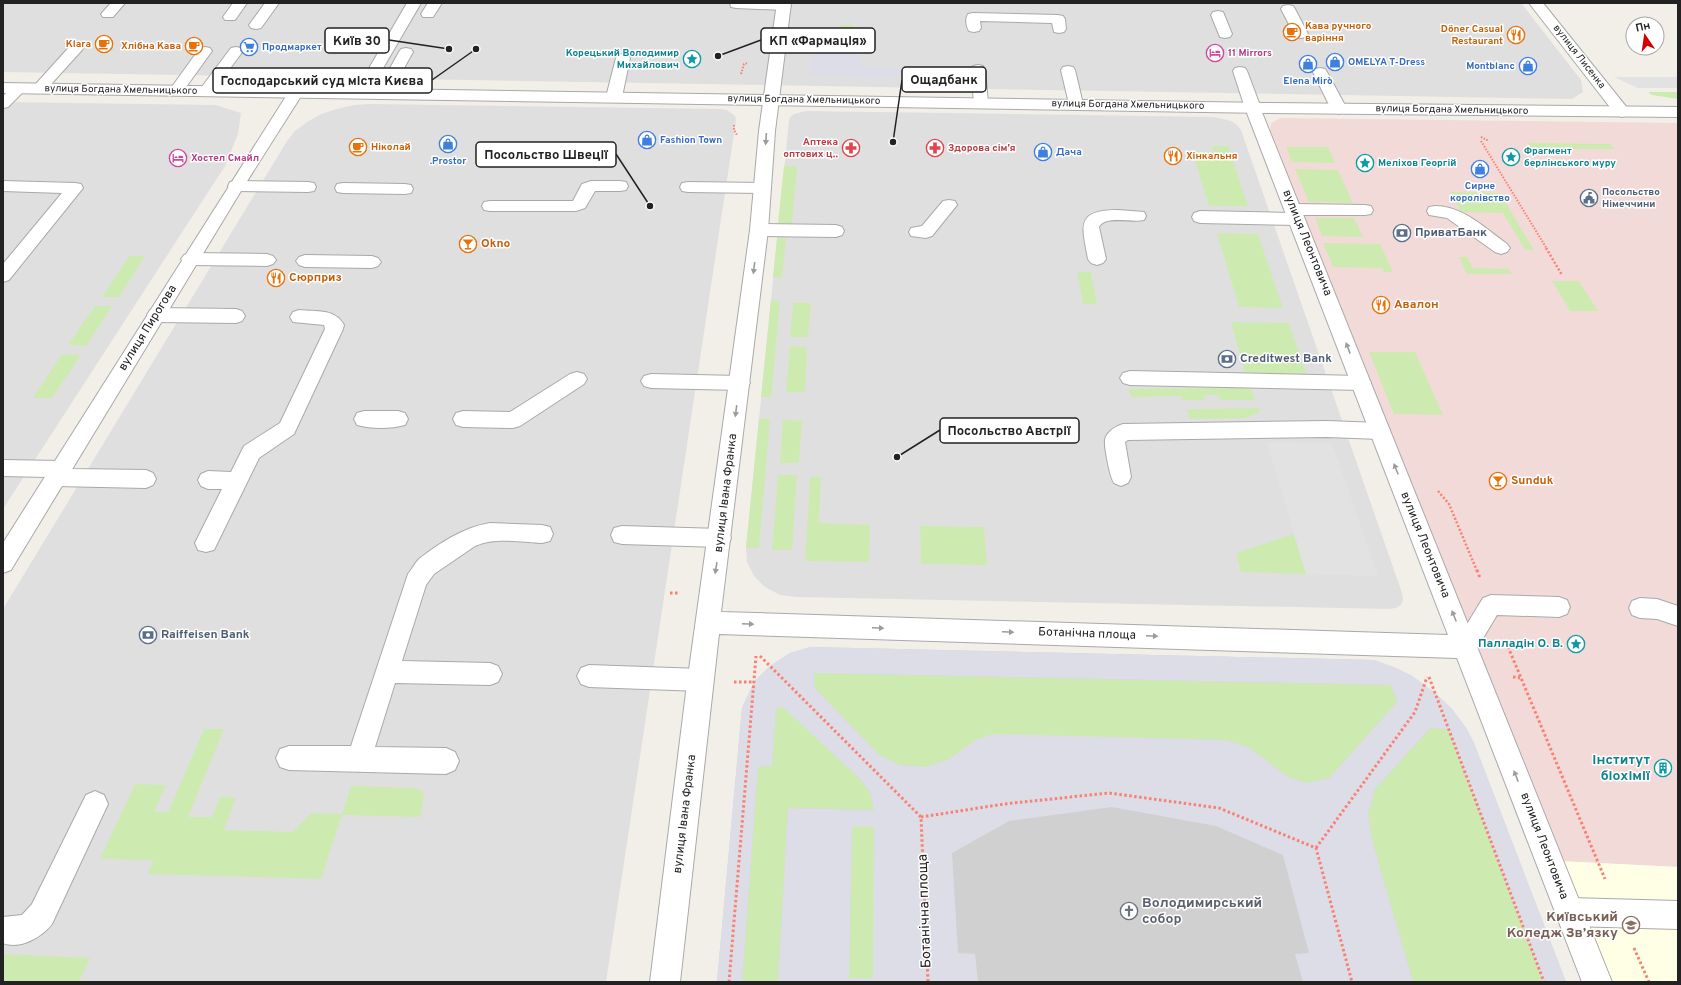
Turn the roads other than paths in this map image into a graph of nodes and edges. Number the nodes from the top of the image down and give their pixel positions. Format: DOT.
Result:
graph roads {
  1 [pos="118,3"];
  2 [pos="240,3"];
  3 [pos="414,3"];
  4 [pos="1536,3"];
  5 [pos="272,4"];
  6 [pos="736,4"];
  7 [pos="784,4"];
  8 [pos="1288,9"];
  9 [pos="108,14"];
  10 [pos="1218,16"];
  11 [pos="230,17"];
  12 [pos="256,25"];
  13 [pos="974,28"];
  14 [pos="1059,29"];
  15 [pos="1225,34"];
  16 [pos="1301,34"];
  17 [pos="77,47"];
  18 [pos="205,50"];
  19 [pos="236,51"];
  20 [pos="406,52"];
  21 [pos="623,58"];
  22 [pos="978,69"];
  23 [pos="1068,70"];
  24 [pos="1240,71"];
  25 [pos="1320,72"];
  26 [pos="3,88"];
  27 [pos="20,88"];
  28 [pos="39,89"];
  29 [pos="176,91"];
  30 [pos="206,92"];
  31 [pos="295,93"];
  32 [pos="361,94"];
  33 [pos="382,95"];
  34 [pos="614,98"];
  35 [pos="770,100"];
  36 [pos="981,103"];
  37 [pos="3,104"];
  38 [pos="1076,104"];
  39 [pos="1253,108"];
  40 [pos="1339,109"];
  41 [pos="1622,112"];
  42 [pos="1678,112"];
  43 [pos="3,186"];
  44 [pos="236,186"];
  45 [pos="620,186"];
  46 [pos="308,187"];
  47 [pos="688,187"];
  48 [pos="343,188"];
  49 [pos="763,188"];
  50 [pos="405,189"];
  51 [pos="949,205"];
  52 [pos="490,206"];
  53 [pos="1365,210"];
  54 [pos="1435,211"];
  55 [pos="1295,214"];
  56 [pos="1138,216"];
  57 [pos="1200,217"];
  58 [pos="759,230"];
  59 [pos="836,231"];
  60 [pos="917,232"];
  61 [pos="1500,248"];
  62 [pos="190,259"];
  63 [pos="1097,259"];
  64 [pos="267,260"];
  65 [pos="304,261"];
  66 [pos="372,262"];
  67 [pos="3,276"];
  68 [pos="156,315"];
  69 [pos="236,316"];
  70 [pos="299,317"];
  71 [pos="1130,378"];
  72 [pos="577,379"];
  73 [pos="651,381"];
  74 [pos="1361,382"];
  75 [pos="740,383"];
  76 [pos="364,418"];
  77 [pos="398,419"];
  78 [pos="463,419"];
  79 [pos="1380,430"];
  80 [pos="3,468"];
  81 [pos="59,473"];
  82 [pos="1121,477"];
  83 [pos="146,479"];
  84 [pos="208,480"];
  85 [pos="237,481"];
  86 [pos="542,534"];
  87 [pos="622,535"];
  88 [pos="720,538"];
  89 [pos="206,543"];
  90 [pos="3,563"];
  91 [pos="1559,606"];
  92 [pos="1640,608"];
  93 [pos="1678,616"];
  94 [pos="709,623"];
  95 [pos="1466,646"];
  96 [pos="387,672"];
  97 [pos="490,674"];
  98 [pos="589,676"];
  99 [pos="701,680"];
  100 [pos="289,758"];
  101 [pos="358,759"];
  102 [pos="446,761"];
  103 [pos="95,804"];
  104 [pos="1570,912"];
  105 [pos="1678,915"];
  106 [pos="6,930"];
  107 [pos="665,982"];
  108 [pos="1597,982"];
  1 -- 9 [label="lane"];
  2 -- 11 [label="lane"];
  3 -- 32 [label="lane"];
  4 -- 41 [label="street, вулиця Лисенка"];
  5 -- 12 [label="lane"];
  6 -- 7 [label="lane"];
  7 -- 35 [label="street, вулиця Івана Франка"];
  8 -- 16 [label="lane"];
  10 -- 15 [label="lane"];
  13 -- 14 [label="lane"];
  17 -- 28 [label="lane"];
  18 -- 29 [label="lane"];
  19 -- 30 [label="lane"];
  20 -- 33 [label="lane"];
  21 -- 34 [label="street"];
  22 -- 36 [label="lane"];
  23 -- 38 [label="lane"];
  24 -- 39 [label="lane"];
  25 -- 40 [label="lane"];
  26 -- 27 [label="street, вулиця Богдана Хмельницького"];
  27 -- 28 [label="street, вулиця Богдана Хмельницького"];
  27 -- 37 [label="lane"];
  28 -- 29 [label="street, вулиця Богдана Хмельницького"];
  29 -- 30 [label="street, вулиця Богдана Хмельницького"];
  30 -- 31 [label="street, вулиця Богдана Хмельницького"];
  31 -- 32 [label="street, вулиця Богдана Хмельницького"];
  31 -- 44 [label="street, вулиця Пирогова"];
  32 -- 33 [label="street, вулиця Богдана Хмельницького"];
  33 -- 34 [label="street, вулиця Богдана Хмельницького"];
  34 -- 35 [label="street, вулиця Богдана Хмельницького"];
  35 -- 36 [label="street, вулиця Богдана Хмельницького"];
  35 -- 49 [label="street, вулиця Івана Франка, one-way"];
  36 -- 38 [label="street, вулиця Богдана Хмельницького"];
  38 -- 39 [label="street, вулиця Богдана Хмельницького"];
  39 -- 40 [label="street, вулиця Богдана Хмельницького"];
  39 -- 55 [label="street, вулиця Леонтовича"];
  40 -- 41 [label="street, вулиця Богдана Хмельницького"];
  41 -- 42 [label="street, вулиця Богдана Хмельницького"];
  43 -- 67 [label="lane"];
  44 -- 46 [label="lane"];
  44 -- 62 [label="street, вулиця Пирогова"];
  45 -- 52 [label="lane"];
  47 -- 49 [label="lane"];
  48 -- 50 [label="lane"];
  49 -- 58 [label="street, вулиця Івана Франка"];
  51 -- 60 [label="lane"];
  53 -- 55 [label="lane"];
  54 -- 61 [label="lane"];
  55 -- 57 [label="lane"];
  74 -- 55 [label="street, вулиця Леонтовича, one-way"];
  56 -- 63 [label="lane"];
  58 -- 59 [label="lane"];
  58 -- 75 [label="street, вулиця Івана Франка, one-way"];
  62 -- 64 [label="lane"];
  62 -- 68 [label="street, вулиця Пирогова"];
  65 -- 66 [label="lane"];
  68 -- 69 [label="lane"];
  68 -- 81 [label="street, вулиця Пирогова"];
  70 -- 85 [label="lane"];
  71 -- 74 [label="lane"];
  72 -- 78 [label="lane"];
  73 -- 75 [label="lane"];
  74 -- 79 [label="street, вулиця Леонтовича"];
  75 -- 88 [label="street, вулиця Івана Франка, one-way"];
  76 -- 77 [label="lane"];
  79 -- 82 [label="lane"];
  95 -- 79 [label="street, вулиця Леонтовича, one-way"];
  80 -- 81 [label="lane"];
  81 -- 83 [label="lane"];
  81 -- 90 [label="street, вулиця Пирогова"];
  84 -- 85 [label="lane"];
  85 -- 89 [label="lane"];
  86 -- 96 [label="lane"];
  87 -- 88 [label="lane"];
  88 -- 94 [label="street, вулиця Івана Франка, one-way"];
  91 -- 95 [label="lane"];
  92 -- 93 [label="lane"];
  94 -- 95 [label="street, Ботанічна площа, one-way"];
  94 -- 99 [label="street, вулиця Івана Франка"];
  104 -- 95 [label="street, вулиця Леонтовича, one-way"];
  96 -- 97 [label="lane"];
  96 -- 101 [label="lane"];
  98 -- 99 [label="lane"];
  99 -- 107 [label="street, вулиця Івана Франка"];
  100 -- 101 [label="lane"];
  101 -- 102 [label="lane"];
  103 -- 106 [label="lane"];
  104 -- 105 [label="lane"];
  104 -- 108 [label="street, вулиця Леонтовича"];
}
